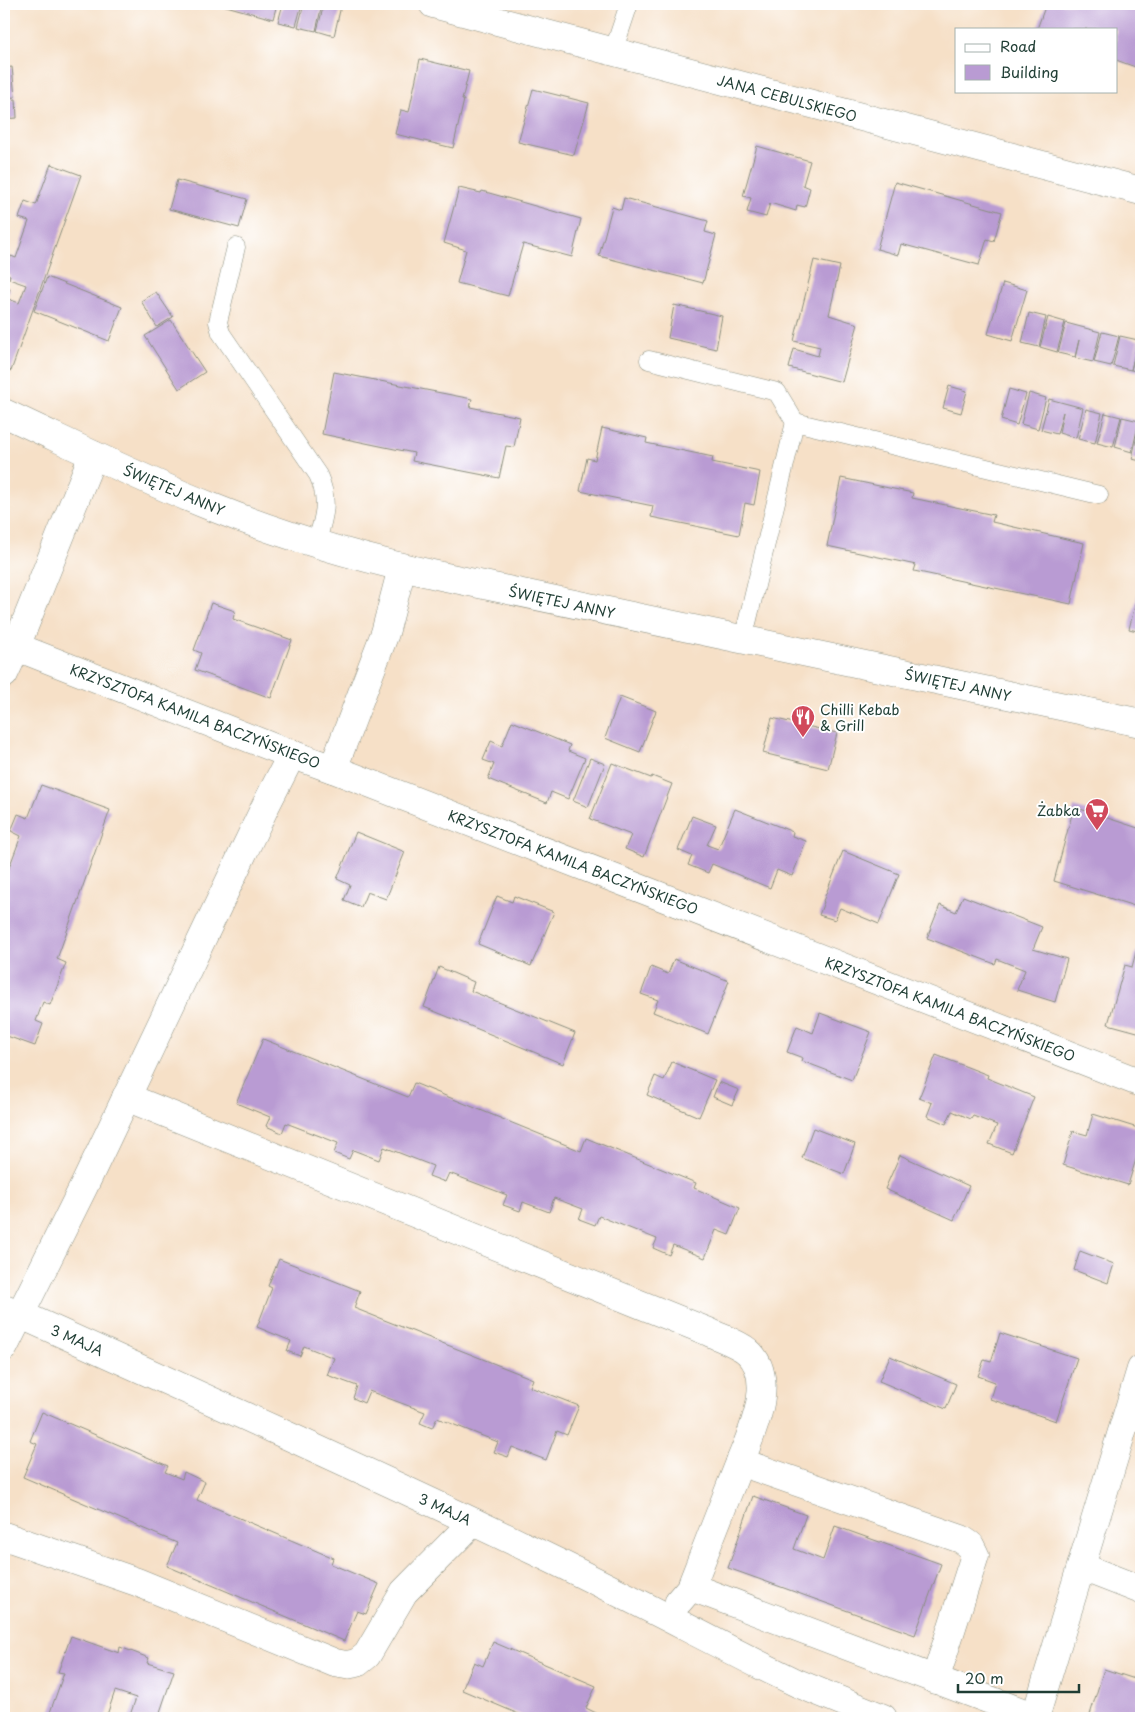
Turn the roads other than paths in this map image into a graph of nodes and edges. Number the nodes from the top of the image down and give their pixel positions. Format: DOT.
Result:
graph roads {
  1 [pos="433,4"];
  2 [pos="629,4"];
  3 [pos="613,52"];
  4 [pos="1141,190"];
  5 [pos="236,247"];
  6 [pos="649,360"];
  7 [pos="4,413"];
  8 [pos="794,422"];
  9 [pos="93,455"];
  10 [pos="1099,495"];
  11 [pos="316,544"];
  12 [pos="402,568"];
  13 [pos="743,640"];
  14 [pos="10,644"];
  15 [pos="4,674"];
  16 [pos="1141,723"];
  17 [pos="292,754"];
  18 [pos="333,769"];
  19 [pos="1141,1083"];
  20 [pos="126,1097"];
  21 [pos="11,1311"];
  22 [pos="4,1347"];
  23 [pos="1141,1370"];
  24 [pos="740,1462"];
  25 [pos="473,1522"];
  26 [pos="4,1536"];
  27 [pos="1082,1567"];
  28 [pos="691,1587"];
  29 [pos="1141,1590"];
  30 [pos="670,1619"];
  31 [pos="936,1680"];
  32 [pos="883,1718"];
  33 [pos="1035,1718"];
  1 -- 3 [label="street, JANA CEBULSKIEGO"];
  2 -- 3 [label="lane"];
  3 -- 4 [label="street, JANA CEBULSKIEGO"];
  5 -- 11 [label="lane"];
  6 -- 8 [label="lane"];
  7 -- 9 [label="street, ŚWIĘTEJ ANNY"];
  8 -- 10 [label="lane"];
  8 -- 13 [label="lane"];
  9 -- 11 [label="street, ŚWIĘTEJ ANNY"];
  9 -- 14 [label="street"];
  11 -- 12 [label="street, ŚWIĘTEJ ANNY"];
  12 -- 13 [label="street, ŚWIĘTEJ ANNY"];
  12 -- 18 [label="street"];
  13 -- 16 [label="street, ŚWIĘTEJ ANNY"];
  14 -- 15 [label="street"];
  14 -- 17 [label="street, KRZYSZTOFA KAMILA BACZYŃSKIEGO"];
  17 -- 18 [label="street, KRZYSZTOFA KAMILA BACZYŃSKIEGO"];
  17 -- 20 [label="street"];
  18 -- 19 [label="street, KRZYSZTOFA KAMILA BACZYŃSKIEGO"];
  20 -- 21 [label="street"];
  20 -- 24 [label="street"];
  21 -- 22 [label="street"];
  21 -- 25 [label="street, 3 MAJA"];
  23 -- 27 [label="street"];
  24 -- 28 [label="street"];
  24 -- 31 [label="street"];
  25 -- 26 [label="street"];
  25 -- 30 [label="street, 3 MAJA"];
  27 -- 29 [label="street"];
  27 -- 33 [label="street"];
  28 -- 30 [label="street"];
  28 -- 31 [label="street"];
  30 -- 32 [label="street, 3 MAJA"];
  31 -- 33 [label="street"];
}
